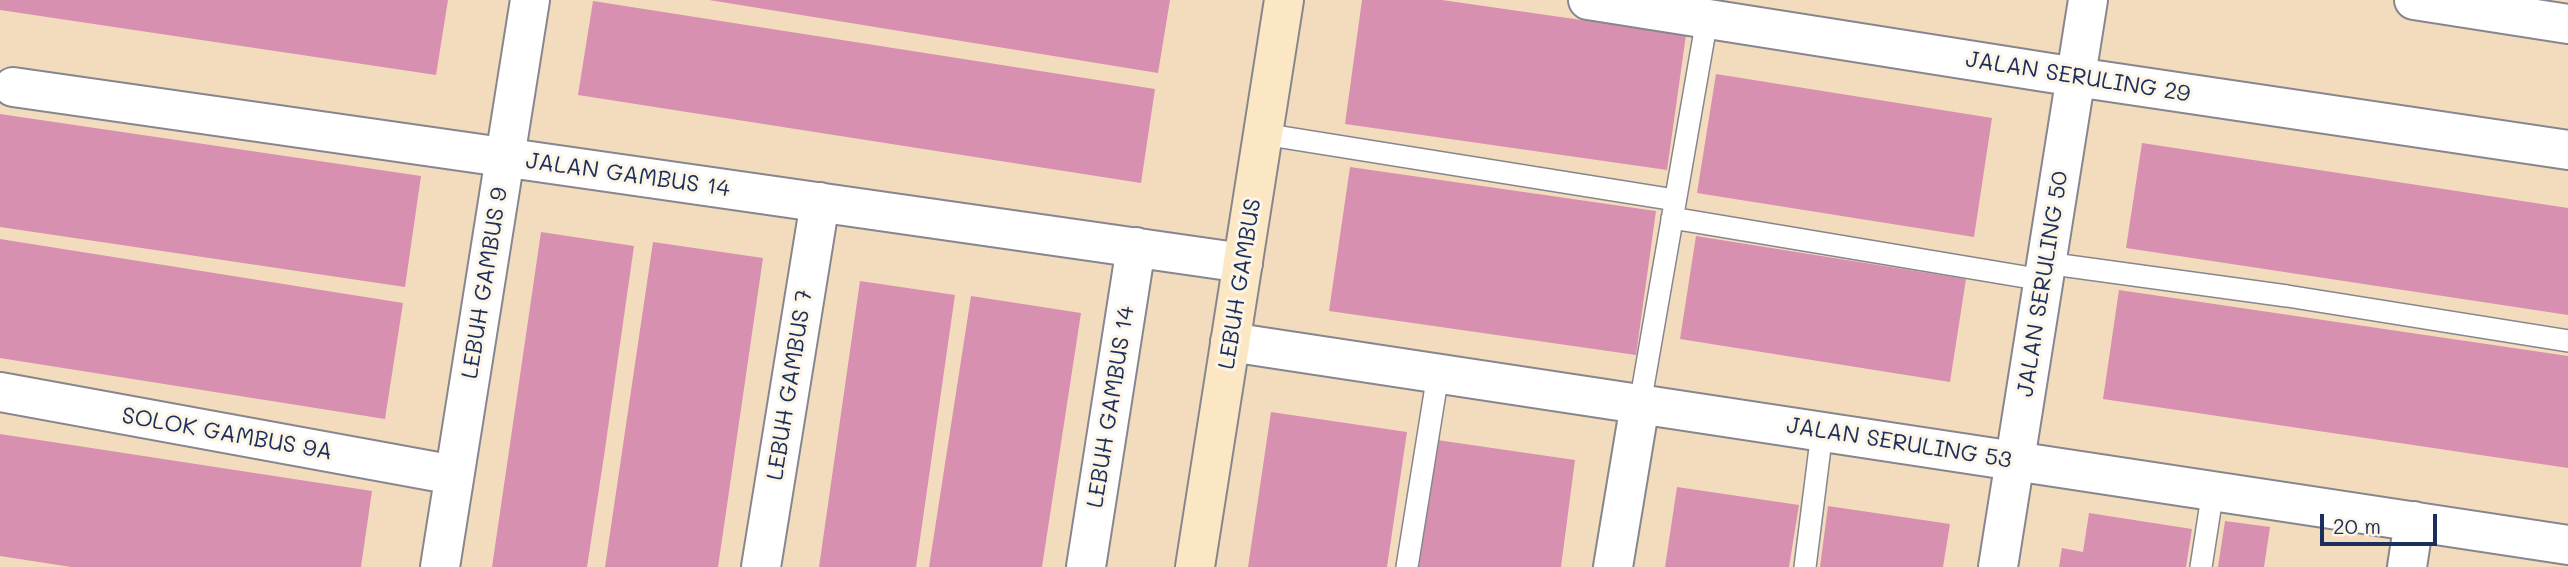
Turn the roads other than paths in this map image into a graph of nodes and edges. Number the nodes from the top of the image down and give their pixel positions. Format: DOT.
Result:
graph roads {
  1 [pos="530,0"];
  2 [pos="1284,0"];
  3 [pos="1588,0"];
  4 [pos="2088,0"];
  5 [pos="2414,0"];
  6 [pos="1707,19"];
  7 [pos="2568,24"];
  8 [pos="2076,77"];
  9 [pos="13,87"];
  10 [pos="1263,134"];
  11 [pos="2568,150"];
  12 [pos="505,158"];
  13 [pos="820,202"];
  14 [pos="1674,209"];
  15 [pos="1136,247"];
  16 [pos="1242,262"];
  17 [pos="2045,272"];
  18 [pos="2568,341"];
  19 [pos="1230,342"];
  20 [pos="1438,374"];
  21 [pos="0,392"];
  22 [pos="1640,404"];
  23 [pos="1822,432"];
  24 [pos="2015,460"];
  25 [pos="454,475"];
  26 [pos="2213,491"];
  27 [pos="2414,522"];
  28 [pos="2568,545"];
  29 [pos="440,567"];
  30 [pos="761,567"];
  31 [pos="1086,567"];
  32 [pos="1195,567"];
  33 [pos="1408,567"];
  34 [pos="1613,567"];
  35 [pos="1805,567"];
  36 [pos="1998,567"];
  37 [pos="2201,567"];
  38 [pos="2407,567"];
  1 -- 12 [label="street, LEBUH GAMBUS 9"];
  2 -- 10 [label="street, LEBUH GAMBUS"];
  3 -- 6 [label="street, JALAN SERULING 29"];
  4 -- 8 [label="street, JALAN SERULING 50"];
  5 -- 7 [label="street"];
  6 -- 8 [label="street, JALAN SERULING 29"];
  6 -- 14 [label="lane"];
  8 -- 11 [label="street, JALAN SERULING 29"];
  8 -- 17 [label="street, JALAN SERULING 50"];
  9 -- 12 [label="street, JALAN GAMBUS 14"];
  10 -- 14 [label="lane"];
  10 -- 16 [label="street, LEBUH GAMBUS"];
  12 -- 13 [label="street, JALAN GAMBUS 14"];
  12 -- 25 [label="street, LEBUH GAMBUS 9"];
  13 -- 15 [label="street, JALAN GAMBUS 14"];
  13 -- 30 [label="street, LEBUH GAMBUS 7"];
  14 -- 17 [label="lane"];
  14 -- 22 [label="lane"];
  15 -- 16 [label="street, JALAN GAMBUS 14"];
  15 -- 31 [label="street, LEBUH GAMBUS 14"];
  16 -- 19 [label="street, LEBUH GAMBUS"];
  17 -- 18 [label="lane"];
  17 -- 24 [label="street, JALAN SERULING 50"];
  19 -- 20 [label="street, JALAN SERULING 53"];
  19 -- 32 [label="street, LEBUH GAMBUS"];
  20 -- 22 [label="street, JALAN SERULING 53"];
  20 -- 33 [label="lane"];
  21 -- 25 [label="street, SOLOK GAMBUS 9A"];
  22 -- 23 [label="street, JALAN SERULING 53"];
  22 -- 34 [label="street"];
  23 -- 24 [label="street, JALAN SERULING 53"];
  23 -- 35 [label="lane"];
  24 -- 26 [label="street, JALAN SERULING 53"];
  24 -- 36 [label="street, JALAN SERULING 50"];
  25 -- 29 [label="street, LEBUH GAMBUS 9"];
  26 -- 27 [label="street, JALAN SERULING 53"];
  26 -- 37 [label="lane"];
  27 -- 28 [label="street, JALAN SERULING 53"];
  27 -- 38 [label="street"];
}
